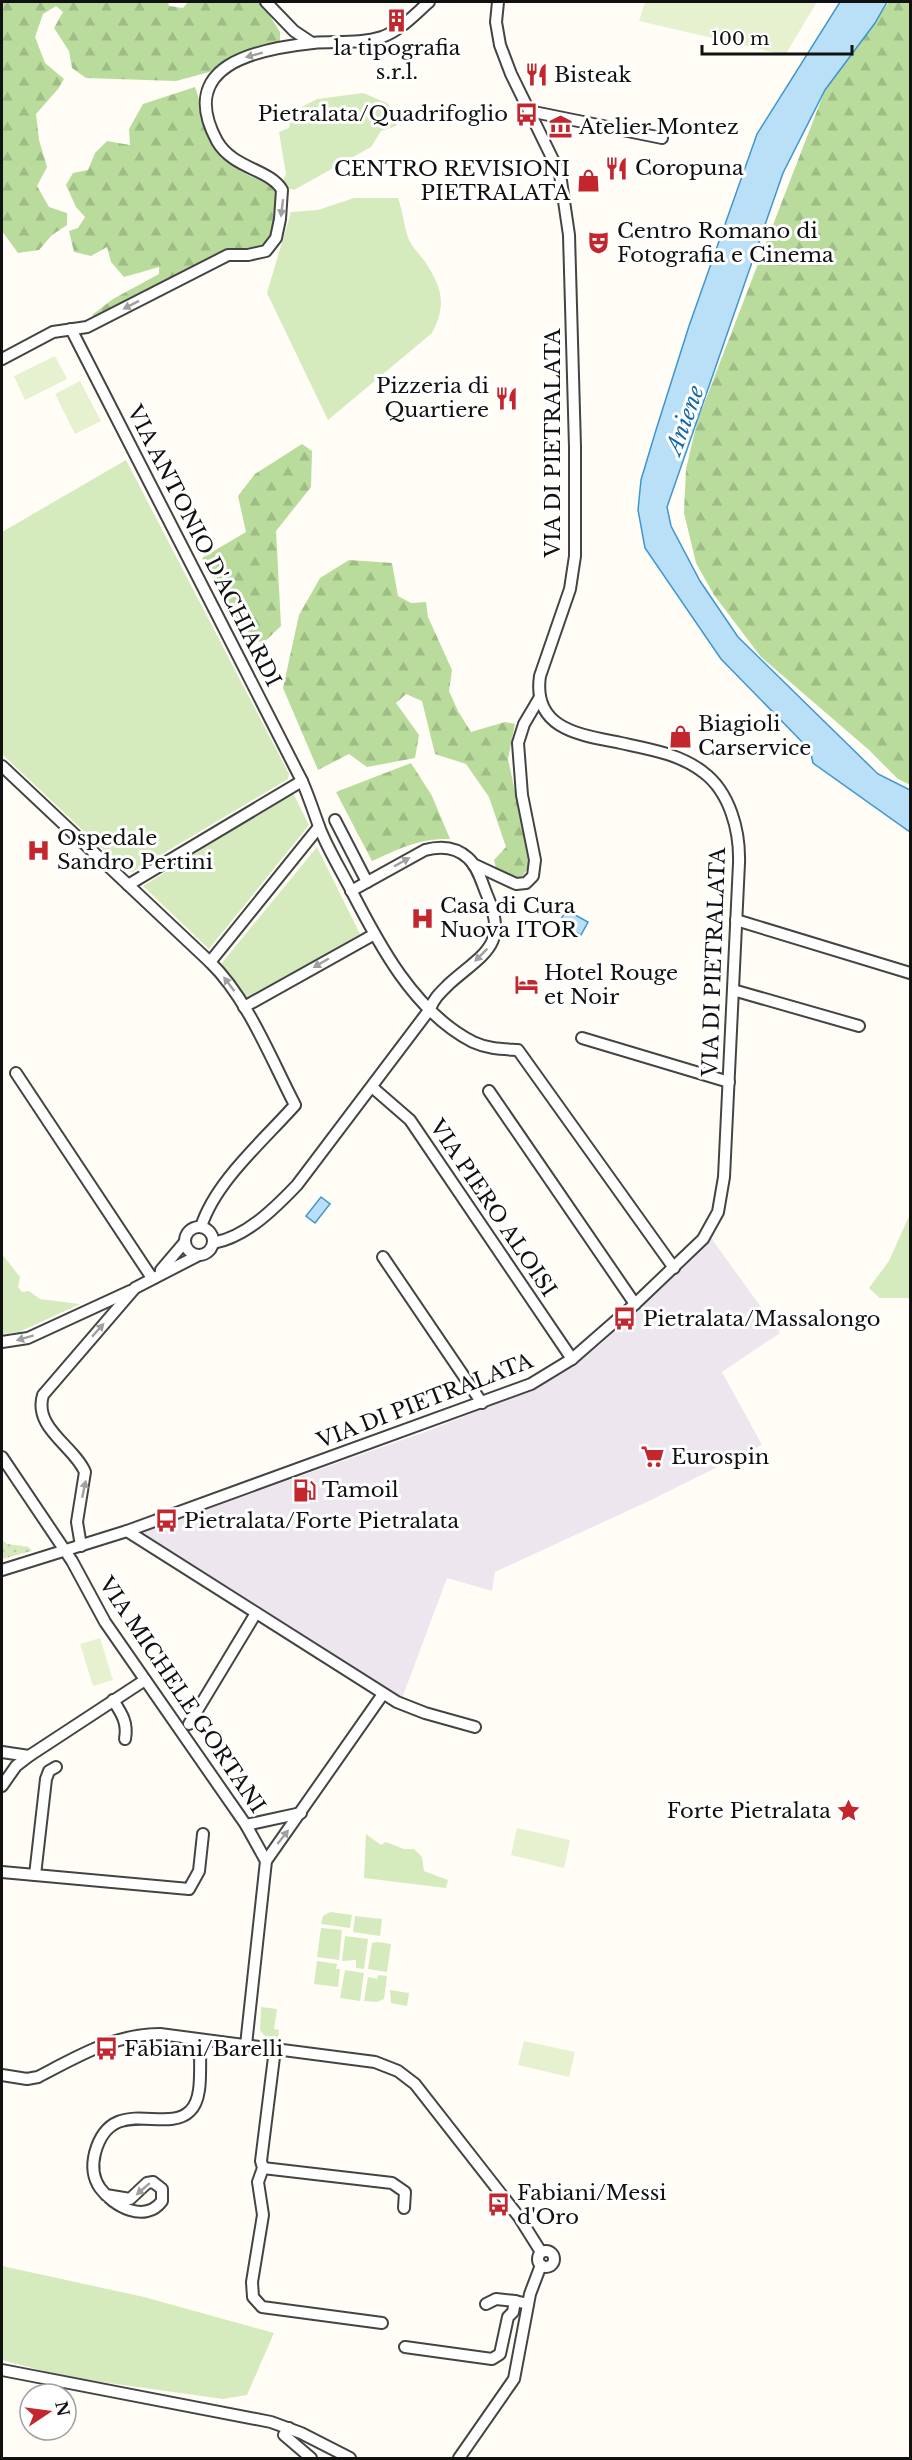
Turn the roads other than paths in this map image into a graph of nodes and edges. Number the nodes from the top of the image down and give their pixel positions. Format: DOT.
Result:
graph roads {
  1 [pos="266,2"];
  2 [pos="429,2"];
  3 [pos="498,2"];
  4 [pos="312,43"];
  5 [pos="529,111"];
  6 [pos="662,138"];
  7 [pos="70,329"];
  8 [pos="2,359"];
  9 [pos="540,697"];
  10 [pos="2,766"];
  11 [pos="302,782"];
  12 [pos="335,820"];
  13 [pos="319,827"];
  14 [pos="474,864"];
  15 [pos="367,882"];
  16 [pos="128,885"];
  17 [pos="351,891"];
  18 [pos="736,920"];
  19 [pos="373,935"];
  20 [pos="210,962"];
  21 [pos="910,973"];
  22 [pos="733,990"];
  23 [pos="244,1007"];
  24 [pos="430,1009"];
  25 [pos="859,1026"];
  26 [pos="582,1038"];
  27 [pos="16,1073"];
  28 [pos="729,1082"];
  29 [pos="372,1087"];
  30 [pos="489,1091"];
  31 [pos="201,1227"];
  32 [pos="184,1243"];
  33 [pos="213,1243"];
  34 [pos="197,1256"];
  35 [pos="383,1257"];
  36 [pos="674,1268"];
  37 [pos="154,1276"];
  38 [pos="135,1288"];
  39 [pos="635,1304"];
  40 [pos="2,1342"];
  41 [pos="572,1359"];
  42 [pos="482,1403"];
  43 [pos="2,1457"];
  44 [pos="127,1531"];
  45 [pos="81,1546"];
  46 [pos="64,1552"];
  47 [pos="2,1570"];
  48 [pos="256,1613"];
  49 [pos="145,1680"];
  50 [pos="383,1694"];
  51 [pos="113,1701"];
  52 [pos="189,1724"];
  53 [pos="475,1726"];
  54 [pos="125,1739"];
  55 [pos="2,1752"];
  56 [pos="29,1756"];
  57 [pos="56,1767"];
  58 [pos="2,1786"];
  59 [pos="301,1813"];
  60 [pos="246,1825"];
  61 [pos="203,1834"];
  62 [pos="266,1861"];
  63 [pos="2,1872"];
  64 [pos="35,1875"];
  65 [pos="201,2040"];
  66 [pos="246,2045"];
  67 [pos="275,2049"];
  68 [pos="2,2075"];
  69 [pos="262,2168"];
  70 [pos="106,2195"];
  71 [pos="404,2208"];
  72 [pos="515,2301"];
  73 [pos="486,2304"];
  74 [pos="528,2304"];
  75 [pos="382,2323"];
  76 [pos="405,2347"];
  77 [pos="2,2370"];
  78 [pos="289,2428"];
  79 [pos="311,2458"];
  80 [pos="350,2458"];
  81 [pos="459,2458"];
  1 -- 4 [label="street"];
  2 -- 4 [label="street"];
  3 -- 5 [label="street, VIA DI PIETRALATA"];
  4 -- 7 [label="street, one-way"];
  5 -- 6 [label="street"];
  5 -- 9 [label="street, VIA DI PIETRALATA"];
  7 -- 8 [label="street"];
  7 -- 11 [label="street, VIA ANTONIO D'ACHIARDI"];
  9 -- 14 [label="street"];
  9 -- 18 [label="street, VIA DI PIETRALATA"];
  10 -- 16 [label="street"];
  11 -- 13 [label="street, VIA ANTONIO D'ACHIARDI"];
  11 -- 16 [label="street"];
  12 -- 15 [label="street"];
  13 -- 17 [label="street, VIA ANTONIO D'ACHIARDI"];
  13 -- 20 [label="street"];
  15 -- 14 [label="street, one-way"];
  14 -- 24 [label="street, one-way"];
  15 -- 17 [label="street"];
  16 -- 20 [label="street"];
  17 -- 19 [label="street, VIA ANTONIO D'ACHIARDI"];
  18 -- 21 [label="street"];
  18 -- 22 [label="street, VIA DI PIETRALATA"];
  19 -- 23 [label="street, one-way"];
  19 -- 24 [label="street, VIA ANTONIO D'ACHIARDI"];
  23 -- 20 [label="street, one-way"];
  22 -- 25 [label="street"];
  22 -- 28 [label="street, VIA DI PIETRALATA"];
  23 -- 31 [label="street"];
  24 -- 29 [label="street"];
  24 -- 36 [label="street, VIA ANTONIO D'ACHIARDI"];
  26 -- 28 [label="street"];
  27 -- 37 [label="street"];
  28 -- 36 [label="street, VIA DI PIETRALATA"];
  29 -- 33 [label="street"];
  29 -- 41 [label="street, VIA PIERO ALOISI"];
  30 -- 39 [label="street"];
  31 -- 32 [label="street"];
  31 -- 33 [label="street"];
  32 -- 34 [label="street"];
  32 -- 37 [label="street"];
  33 -- 34 [label="street"];
  34 -- 37 [label="street"];
  35 -- 42 [label="street"];
  36 -- 39 [label="street, VIA DI PIETRALATA"];
  37 -- 38 [label="street"];
  38 -- 40 [label="street, one-way"];
  45 -- 38 [label="street, one-way"];
  39 -- 41 [label="street, VIA DI PIETRALATA"];
  41 -- 42 [label="street, VIA DI PIETRALATA"];
  42 -- 44 [label="street, VIA DI PIETRALATA"];
  43 -- 46 [label="street, VIA MICHELE GORTANI"];
  44 -- 45 [label="street, VIA DI PIETRALATA"];
  44 -- 48 [label="street"];
  45 -- 46 [label="street, VIA DI PIETRALATA"];
  46 -- 47 [label="street, VIA DI PIETRALATA"];
  46 -- 49 [label="street, VIA MICHELE GORTANI"];
  48 -- 50 [label="street"];
  48 -- 52 [label="street"];
  49 -- 51 [label="street"];
  49 -- 60 [label="street, VIA MICHELE GORTANI"];
  50 -- 53 [label="street"];
  50 -- 59 [label="street"];
  51 -- 54 [label="street"];
  51 -- 56 [label="street"];
  55 -- 56 [label="street"];
  56 -- 58 [label="street"];
  57 -- 64 [label="street"];
  59 -- 60 [label="street"];
  62 -- 59 [label="street, one-way"];
  60 -- 62 [label="street, VIA MICHELE GORTANI"];
  61 -- 64 [label="street"];
  62 -- 66 [label="street"];
  63 -- 64 [label="street"];
  65 -- 66 [label="street"];
  65 -- 68 [label="street"];
  65 -- 70 [label="street"];
  66 -- 67 [label="street"];
  67 -- 69 [label="street"];
  67 -- 74 [label="street"];
  69 -- 71 [label="street"];
  69 -- 75 [label="street"];
  70 -- 70 [label="street, one-way"];
  72 -- 73 [label="street"];
  72 -- 74 [label="street"];
  72 -- 76 [label="street"];
  74 -- 81 [label="street"];
  77 -- 78 [label="street"];
  78 -- 79 [label="street"];
  78 -- 80 [label="street"];
}
